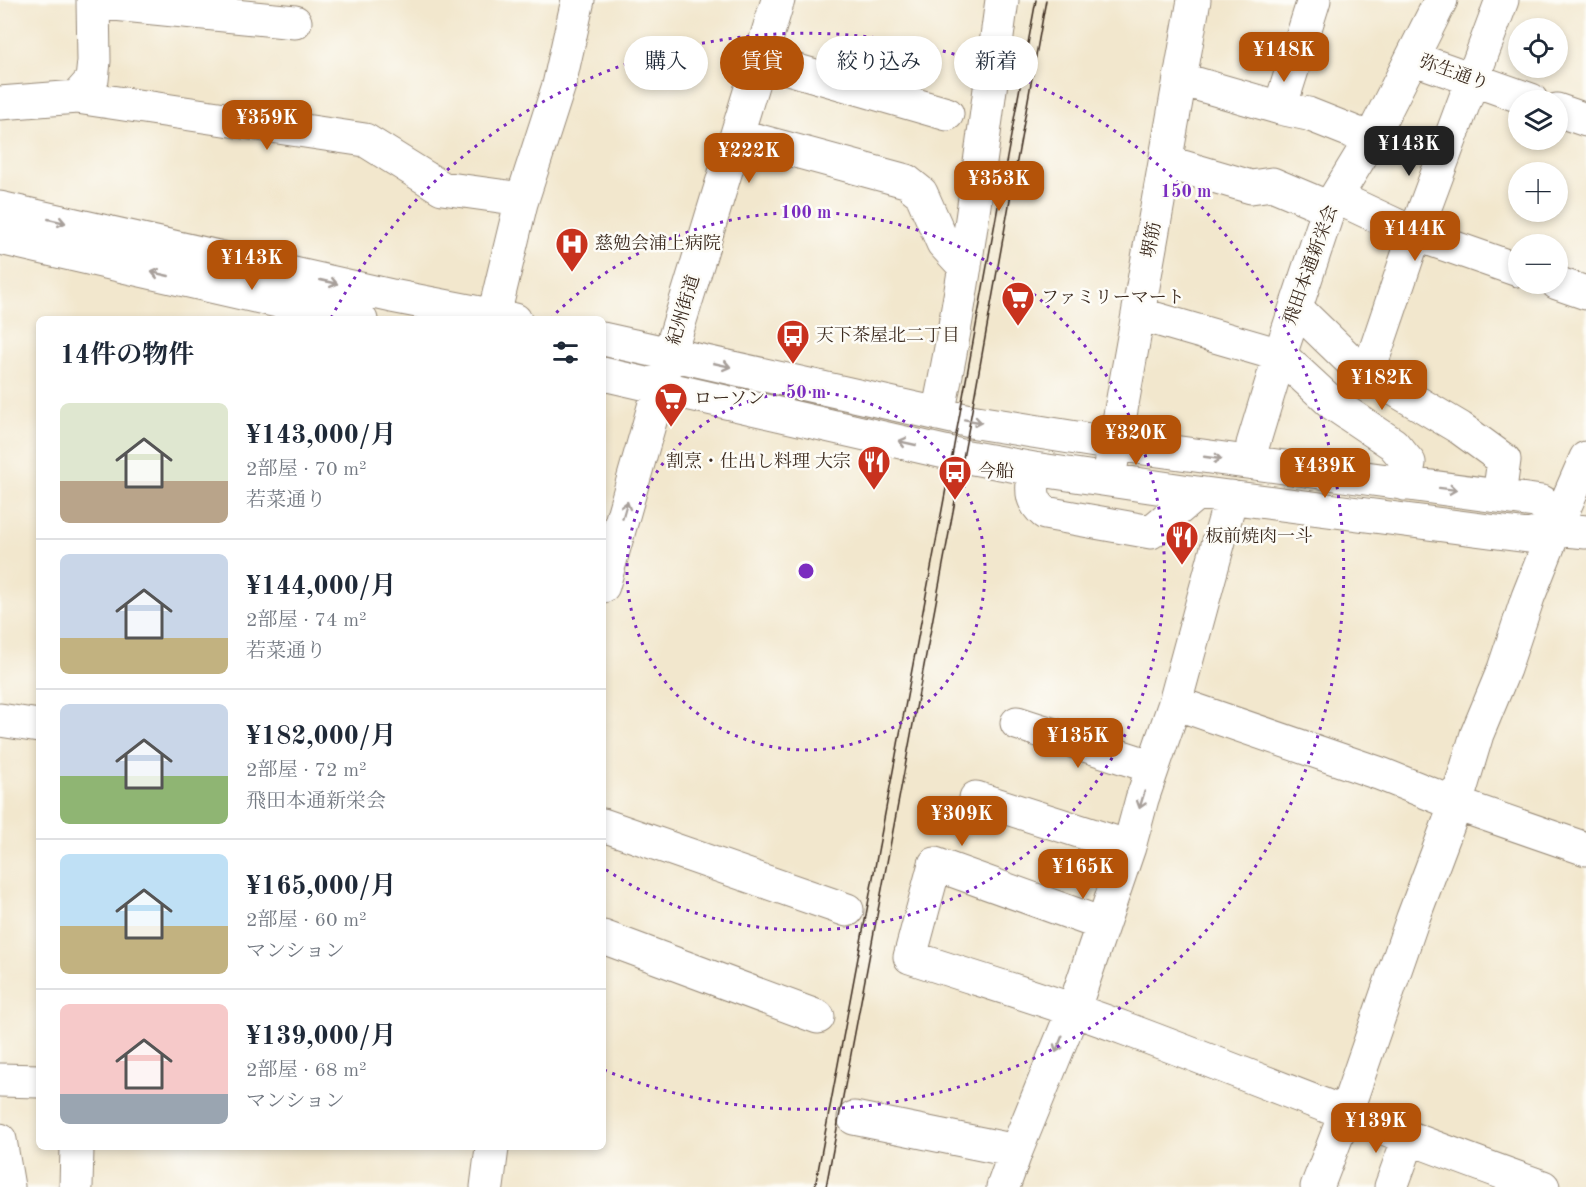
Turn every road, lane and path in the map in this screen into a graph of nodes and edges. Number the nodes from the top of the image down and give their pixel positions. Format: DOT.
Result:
graph roads {
  1 [pos="578,0"];
  2 [pos="778,0"];
  3 [pos="1002,0"];
  4 [pos="1194,0"];
  5 [pos="1314,0"];
  6 [pos="1441,0"];
  7 [pos="1502,0"];
  8 [pos="93,1"];
  9 [pos="295,22"];
  10 [pos="767,36"];
  11 [pos="1412,58"];
  12 [pos="804,73"];
  13 [pos="1180,79"];
  14 [pos="1471,80"];
  15 [pos="751,90"];
  16 [pos="1508,92"];
  17 [pos="77,97"];
  18 [pos="0,103"];
  19 [pos="1280,108"];
  20 [pos="947,114"];
  21 [pos="1568,114"];
  22 [pos="1586,120"];
  23 [pos="737,135"];
  24 [pos="1371,139"];
  25 [pos="1166,162"];
  26 [pos="522,200"];
  27 [pos="1332,202"];
  28 [pos="0,208"];
  29 [pos="1415,234"];
  30 [pos="0,238"];
  31 [pos="965,267"];
  32 [pos="1508,267"];
  33 [pos="1568,287"];
  34 [pos="1586,293"];
  35 [pos="1296,308"];
  36 [pos="1139,314"];
  37 [pos="343,316"];
  38 [pos="500,316"];
  39 [pos="505,316"];
  40 [pos="606,340"];
  41 [pos="671,354"];
  42 [pos="1280,355"];
  43 [pos="1368,373"];
  44 [pos="606,375"];
  45 [pos="660,386"];
  46 [pos="938,414"];
  47 [pos="1114,444"];
  48 [pos="1253,444"];
  49 [pos="1586,458"];
  50 [pos="1034,469"];
  51 [pos="1108,480"];
  52 [pos="1405,484"];
  53 [pos="1197,494"];
  54 [pos="1499,496"];
  55 [pos="1231,497"];
  56 [pos="1570,531"];
  57 [pos="606,575"];
  58 [pos="1175,703"];
  59 [pos="0,720"];
  60 [pos="1017,723"];
  61 [pos="36,726"];
  62 [pos="1153,767"];
  63 [pos="976,798"];
  64 [pos="1456,804"];
  65 [pos="606,826"];
  66 [pos="1129,847"];
  67 [pos="1586,849"];
  68 [pos="847,910"];
  69 [pos="1102,924"];
  70 [pos="606,939"];
  71 [pos="1073,1011"];
  72 [pos="818,1017"];
  73 [pos="0,1080"];
  74 [pos="36,1081"];
  75 [pos="1346,1112"];
  76 [pos="854,1118"];
  77 [pos="1409,1138"];
  78 [pos="0,1140"];
  79 [pos="77,1150"];
  80 [pos="492,1150"];
  81 [pos="1016,1151"];
  82 [pos="5,1178"];
  83 [pos="76,1187"];
  84 [pos="486,1187"];
  85 [pos="1003,1187"];
  86 [pos="1317,1187"];
  87 [pos="1391,1187"];
  88 [pos="1544,1187"];
  1 -- 26 [label="street"];
  2 -- 10 [label="street, 紀州街道"];
  3 -- 31 [label="street"];
  4 -- 13 [label="street, 堺筋"];
  5 -- 19 [label="street"];
  6 -- 11 [label="street, 飛田本通新栄会"];
  7 -- 14 [label="street"];
  8 -- 9 [label="street"];
  8 -- 17 [label="street"];
  11 -- 14 [label="street, 弥生通り"];
  11 -- 24 [label="street, 飛田本通新栄会"];
  12 -- 20 [label="street"];
  13 -- 19 [label="street"];
  13 -- 25 [label="street, 堺筋"];
  14 -- 16 [label="street, 弥生通り"];
  14 -- 29 [label="street"];
  15 -- 23 [label="street, 紀州街道"];
  17 -- 18 [label="street"];
  17 -- 26 [label="street"];
  19 -- 24 [label="street"];
  21 -- 22 [label="street"];
  23 -- 31 [label="street"];
  23 -- 41 [label="street, 紀州街道"];
  24 -- 27 [label="street, 飛田本通新栄会"];
  25 -- 27 [label="street"];
  25 -- 36 [label="street, 堺筋"];
  26 -- 39 [label="street"];
  27 -- 29 [label="street"];
  27 -- 35 [label="street, 飛田本通新栄会"];
  28 -- 38 [label="street, one-way"];
  29 -- 32 [label="street"];
  29 -- 43 [label="street"];
  37 -- 30 [label="street, one-way"];
  31 -- 46 [label="street"];
  33 -- 34 [label="street"];
  35 -- 42 [label="street, 飛田本通新栄会"];
  35 -- 43 [label="street"];
  36 -- 42 [label="street"];
  36 -- 47 [label="street, 堺筋"];
  40 -- 41 [label="street"];
  41 -- 45 [label="street, 紀州街道"];
  41 -- 46 [label="street, one-way"];
  42 -- 48 [label="street, 飛田本通新栄会"];
  42 -- 52 [label="street"];
  43 -- 54 [label="street"];
  44 -- 45 [label="street"];
  50 -- 45 [label="street, one-way"];
  57 -- 45 [label="street, 紀州街道, one-way"];
  46 -- 47 [label="street, one-way"];
  47 -- 51 [label="street, 堺筋"];
  47 -- 52 [label="street, one-way"];
  49 -- 56 [label="street"];
  50 -- 51 [label="street"];
  50 -- 53 [label="street"];
  51 -- 53 [label="street"];
  52 -- 54 [label="street, one-way"];
  53 -- 55 [label="street"];
  54 -- 56 [label="street"];
  55 -- 56 [label="street"];
  55 -- 58 [label="street"];
  56 -- 64 [label="street"];
  58 -- 62 [label="street"];
  58 -- 64 [label="street"];
  59 -- 61 [label="street"];
  60 -- 62 [label="street"];
  62 -- 66 [label="street, one-way"];
  63 -- 66 [label="street"];
  64 -- 67 [label="street"];
  64 -- 75 [label="street"];
  65 -- 68 [label="street"];
  66 -- 69 [label="street"];
  69 -- 71 [label="street"];
  69 -- 71 [label="street"];
  70 -- 72 [label="street"];
  71 -- 75 [label="street"];
  71 -- 81 [label="street, one-way"];
  73 -- 74 [label="street"];
  75 -- 77 [label="street"];
  75 -- 86 [label="street"];
  76 -- 81 [label="street"];
  77 -- 87 [label="street"];
  77 -- 88 [label="street"];
  78 -- 82 [label="street"];
  79 -- 83 [label="street"];
  80 -- 84 [label="street"];
  81 -- 85 [label="street"];
}
